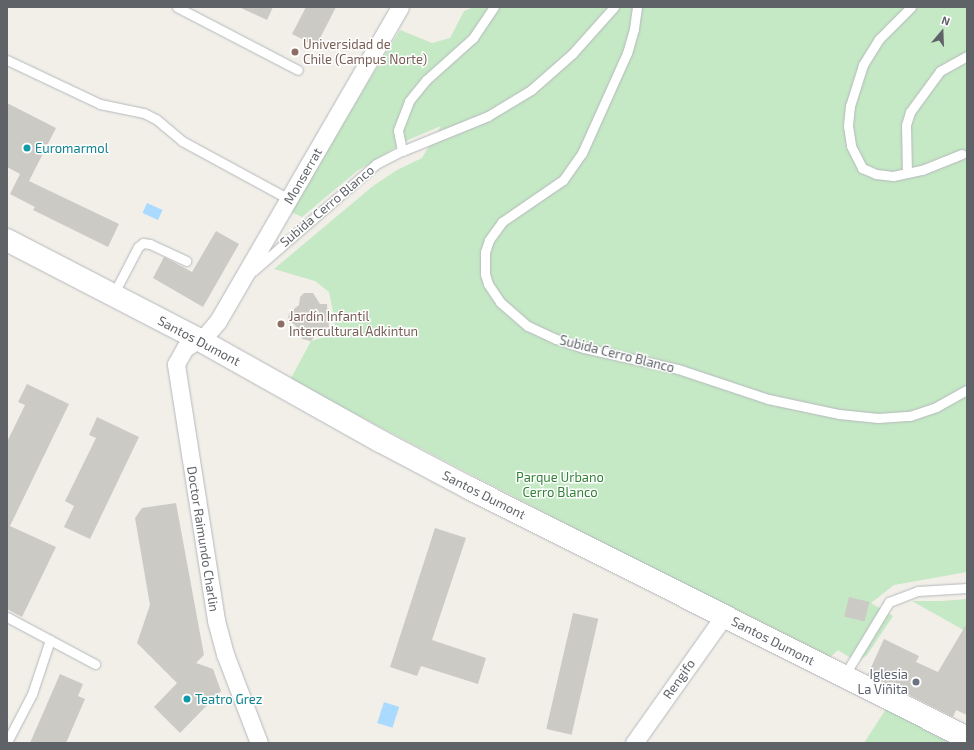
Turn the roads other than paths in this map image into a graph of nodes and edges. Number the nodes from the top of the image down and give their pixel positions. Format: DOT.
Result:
graph roads {
  1 [pos="178,7"];
  2 [pos="400,7"];
  3 [pos="494,7"];
  4 [pos="614,7"];
  5 [pos="637,7"];
  6 [pos="911,7"];
  7 [pos="967,56"];
  8 [pos="7,60"];
  9 [pos="298,70"];
  10 [pos="402,151"];
  11 [pos="962,154"];
  12 [pos="907,173"];
  13 [pos="289,199"];
  14 [pos="7,240"];
  15 [pos="186,261"];
  16 [pos="241,283"];
  17 [pos="113,295"];
  18 [pos="198,339"];
  19 [pos="967,390"];
  20 [pos="967,588"];
  21 [pos="724,616"];
  22 [pos="7,617"];
  23 [pos="50,640"];
  24 [pos="95,664"];
  25 [pos="844,676"];
  26 [pos="967,738"];
  27 [pos="7,742"];
  28 [pos="259,743"];
  29 [pos="634,743"];
  1 -- 9 [label="lane"];
  2 -- 13 [label="street, Monserrat"];
  3 -- 10 [label="lane"];
  4 -- 10 [label="lane, Subida Cerro Blanco"];
  5 -- 19 [label="lane, Subida Cerro Blanco"];
  6 -- 12 [label="lane"];
  7 -- 12 [label="lane"];
  8 -- 13 [label="lane"];
  10 -- 16 [label="lane, Subida Cerro Blanco"];
  11 -- 12 [label="lane"];
  13 -- 16 [label="street, Monserrat"];
  14 -- 17 [label="main road, Santos Dumont"];
  15 -- 17 [label="lane"];
  16 -- 18 [label="street, Monserrat"];
  17 -- 18 [label="main road, Santos Dumont"];
  18 -- 21 [label="main road, Santos Dumont"];
  18 -- 28 [label="street, Doctor Raimundo Charlin"];
  20 -- 25 [label="lane"];
  21 -- 25 [label="main road, Santos Dumont"];
  21 -- 29 [label="street, Rengifo"];
  22 -- 23 [label="lane"];
  23 -- 24 [label="lane"];
  23 -- 27 [label="lane"];
  25 -- 26 [label="main road, Santos Dumont"];
}
